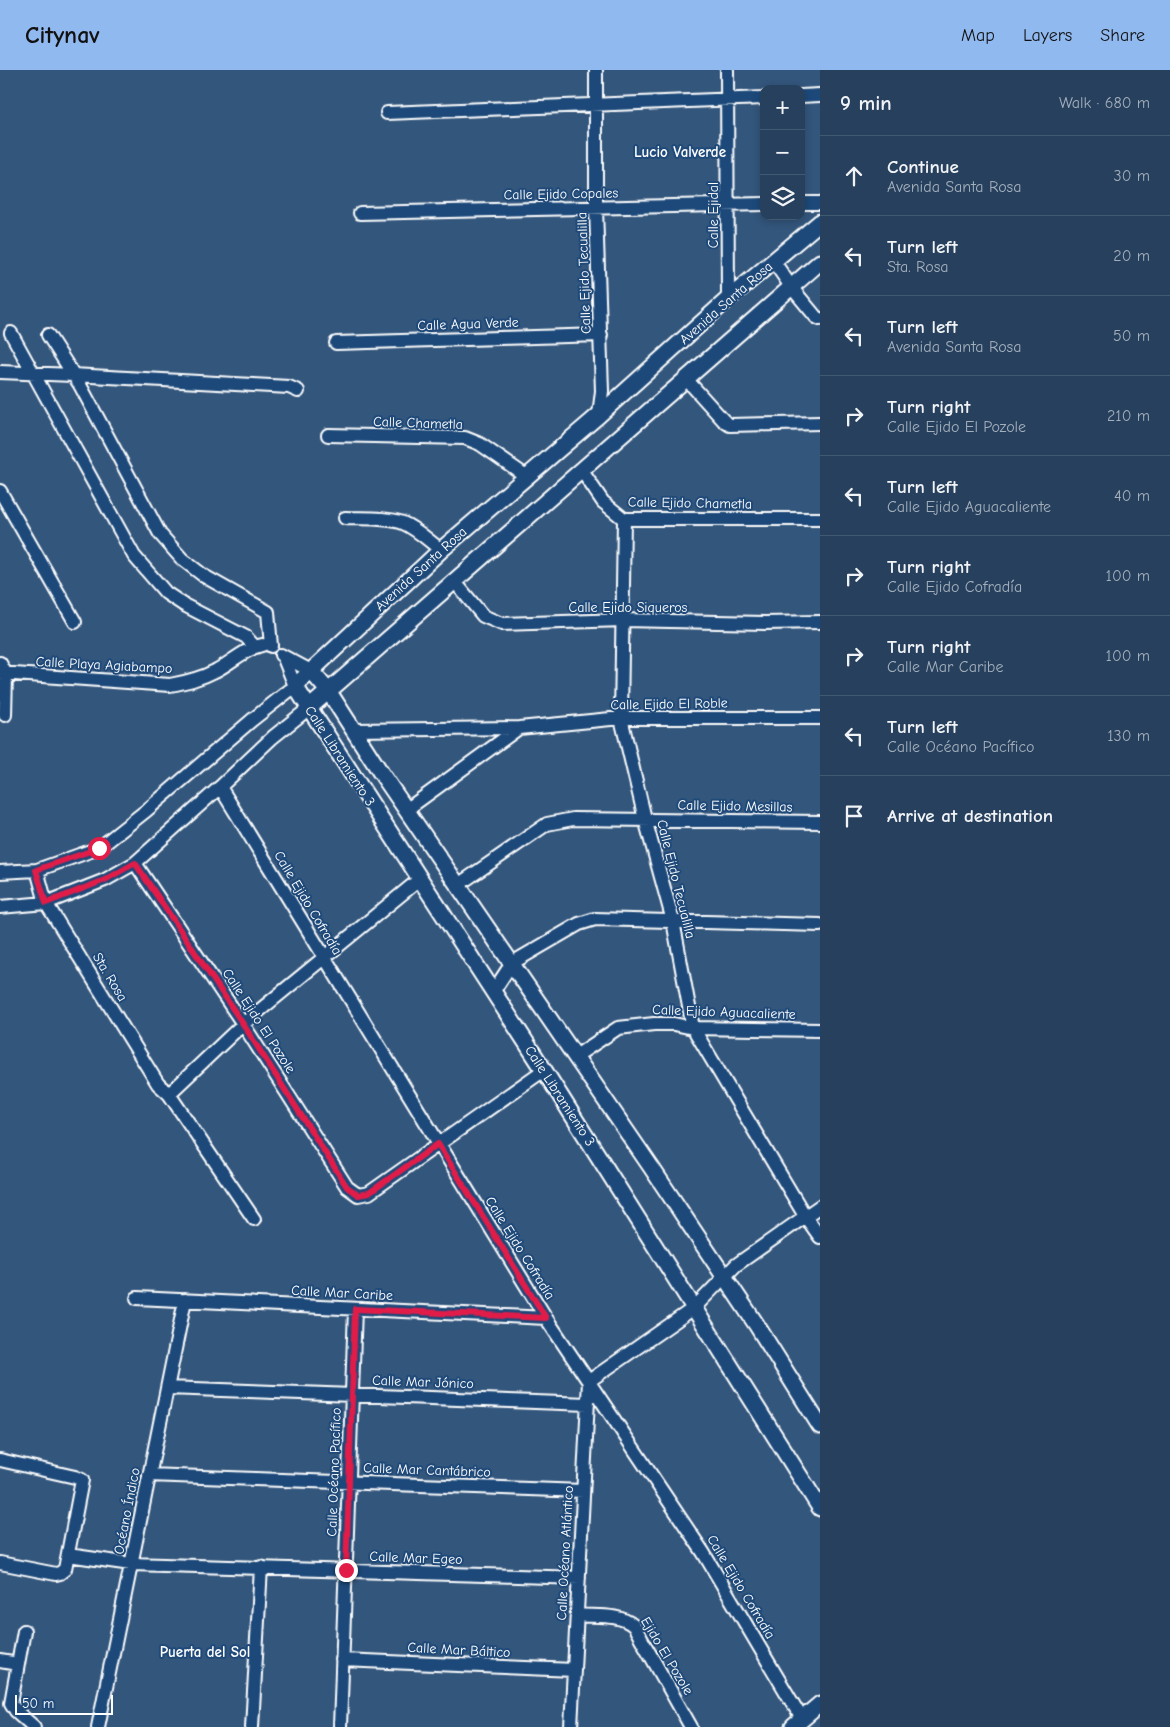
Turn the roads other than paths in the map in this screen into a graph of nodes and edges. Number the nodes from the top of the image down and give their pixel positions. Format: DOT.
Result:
graph roads {
  1 [pos="596,70"];
  2 [pos="728,70"];
  3 [pos="820,95"];
  4 [pos="805,96"];
  5 [pos="760,98"];
  6 [pos="727,100"];
  7 [pos="596,104"];
  8 [pos="387,113"];
  9 [pos="805,203"];
  10 [pos="820,203"];
  11 [pos="728,204"];
  12 [pos="760,204"];
  13 [pos="596,208"];
  14 [pos="360,213"];
  15 [pos="820,222"];
  16 [pos="774,262"];
  17 [pos="820,262"];
  18 [pos="792,288"];
  19 [pos="728,299"];
  20 [pos="820,319"];
  21 [pos="11,333"];
  22 [pos="48,335"];
  23 [pos="601,335"];
  24 [pos="336,343"];
  25 [pos="0,372"];
  26 [pos="34,373"];
  27 [pos="73,375"];
  28 [pos="687,380"];
  29 [pos="298,391"];
  30 [pos="599,415"];
  31 [pos="820,423"];
  32 [pos="328,435"];
  33 [pos="582,471"];
  34 [pos="526,476"];
  35 [pos="0,491"];
  36 [pos="345,518"];
  37 [pos="624,519"];
  38 [pos="820,519"];
  39 [pos="441,550"];
  40 [pos="455,582"];
  41 [pos="623,620"];
  42 [pos="75,622"];
  43 [pos="820,622"];
  44 [pos="271,646"];
  45 [pos="255,647"];
  46 [pos="283,656"];
  47 [pos="2,670"];
  48 [pos="311,671"];
  49 [pos="295,686"];
  50 [pos="329,692"];
  51 [pos="308,709"];
  52 [pos="5,714"];
  53 [pos="621,718"];
  54 [pos="820,718"];
  55 [pos="520,728"];
  56 [pos="354,730"];
  57 [pos="220,787"];
  58 [pos="406,810"];
  59 [pos="645,819"];
  60 [pos="820,822"];
  61 [pos="135,863"];
  62 [pos="36,870"];
  63 [pos="0,872"];
  64 [pos="420,879"];
  65 [pos="458,885"];
  66 [pos="46,903"];
  67 [pos="0,908"];
  68 [pos="673,921"];
  69 [pos="820,925"];
  70 [pos="323,957"];
  71 [pos="512,962"];
  72 [pos="493,992"];
  73 [pos="243,1024"];
  74 [pos="693,1028"];
  75 [pos="820,1030"];
  76 [pos="576,1056"];
  77 [pos="544,1070"];
  78 [pos="169,1094"];
  79 [pos="438,1144"];
  80 [pos="820,1206"];
  81 [pos="805,1216"];
  82 [pos="254,1219"];
  83 [pos="820,1237"];
  84 [pos="724,1278"];
  85 [pos="137,1298"];
  86 [pos="185,1300"];
  87 [pos="694,1308"];
  88 [pos="355,1309"];
  89 [pos="546,1318"];
  90 [pos="589,1381"];
  91 [pos="167,1388"];
  92 [pos="352,1394"];
  93 [pos="588,1404"];
  94 [pos="820,1426"];
  95 [pos="0,1460"];
  96 [pos="149,1475"];
  97 [pos="349,1482"];
  98 [pos="583,1491"];
  99 [pos="820,1508"];
  100 [pos="68,1555"];
  101 [pos="0,1563"];
  102 [pos="132,1564"];
  103 [pos="261,1567"];
  104 [pos="346,1570"];
  105 [pos="579,1578"];
  106 [pos="577,1616"];
  107 [pos="24,1631"];
  108 [pos="342,1660"];
  109 [pos="0,1661"];
  110 [pos="18,1664"];
  111 [pos="574,1670"];
  112 [pos="820,1704"];
  113 [pos="797,1723"];
  114 [pos="34,1727"];
  115 [pos="98,1727"];
  116 [pos="252,1727"];
  117 [pos="340,1727"];
  118 [pos="571,1727"];
  119 [pos="691,1727"];
  1 -- 7 [label="street, Calle Ejido Tecualilla"];
  2 -- 6 [label="street, Calle Ejidal"];
  3 -- 4 [label="street"];
  5 -- 6 [label="street"];
  6 -- 7 [label="street"];
  6 -- 11 [label="street, Calle Ejidal"];
  7 -- 8 [label="street"];
  7 -- 13 [label="street, Calle Ejido Tecualilla"];
  9 -- 10 [label="street"];
  11 -- 12 [label="street, Calle Ejido Copales"];
  11 -- 13 [label="street, Calle Ejido Copales"];
  11 -- 19 [label="street, Calle Ejidal"];
  13 -- 14 [label="street, Calle Ejido Copales"];
  13 -- 23 [label="street, Calle Ejido Tecualilla"];
  15 -- 16 [label="street, Avenida Santa Rosa"];
  16 -- 18 [label="street"];
  16 -- 19 [label="street, Avenida Santa Rosa"];
  17 -- 18 [label="street"];
  18 -- 20 [label="street"];
  18 -- 28 [label="street"];
  19 -- 30 [label="street, Avenida Santa Rosa"];
  21 -- 26 [label="street"];
  22 -- 27 [label="street"];
  23 -- 24 [label="street, Calle Agua Verde"];
  23 -- 30 [label="street, Calle Ejido Tecualilla"];
  25 -- 26 [label="street"];
  26 -- 27 [label="street"];
  26 -- 45 [label="street"];
  27 -- 29 [label="street"];
  27 -- 44 [label="street"];
  28 -- 31 [label="street"];
  28 -- 33 [label="street"];
  30 -- 34 [label="street, Avenida Santa Rosa"];
  32 -- 34 [label="street, Calle Chametla"];
  33 -- 37 [label="street, Calle Ejido Chametla"];
  33 -- 40 [label="street"];
  34 -- 39 [label="street, Avenida Santa Rosa"];
  35 -- 42 [label="street"];
  36 -- 39 [label="street"];
  37 -- 38 [label="street, Calle Ejido Chametla"];
  37 -- 41 [label="street, Calle Ejido Tecualilla"];
  39 -- 48 [label="street, Avenida Santa Rosa"];
  40 -- 41 [label="street, Calle Ejido Siqueros"];
  40 -- 50 [label="street"];
  41 -- 43 [label="street, Calle Ejido Siqueros"];
  41 -- 53 [label="street, Calle Ejido Tecualilla"];
  44 -- 45 [label="street, Calle Playa Agiabampo"];
  44 -- 46 [label="street"];
  45 -- 47 [label="street, Calle Playa Agiabampo"];
  46 -- 48 [label="street"];
  46 -- 49 [label="street"];
  47 -- 52 [label="street"];
  48 -- 49 [label="street, Avenida Santa Rosa"];
  48 -- 50 [label="street, Calle Libramiento 3"];
  49 -- 51 [label="street, Calle Libramiento 3"];
  49 -- 62 [label="street, Avenida Santa Rosa"];
  50 -- 51 [label="street"];
  50 -- 56 [label="street, Calle Libramiento 3"];
  51 -- 57 [label="street"];
  51 -- 64 [label="street, Calle Libramiento 3"];
  53 -- 54 [label="street, Calle Ejido El Roble"];
  53 -- 55 [label="street, Calle Ejido El Roble"];
  53 -- 59 [label="street, Calle Ejido Tecualilla"];
  55 -- 56 [label="street, Calle Ejido El Roble"];
  55 -- 58 [label="street"];
  56 -- 58 [label="street, Calle Libramiento 3"];
  57 -- 61 [label="street"];
  57 -- 70 [label="street, Calle Ejido Cofradía"];
  58 -- 65 [label="street, Calle Libramiento 3"];
  59 -- 60 [label="street, Calle Ejido Mesillas"];
  59 -- 65 [label="street, Calle Ejido Mesillas"];
  59 -- 68 [label="street, Calle Ejido Tecualilla"];
  61 -- 66 [label="street"];
  61 -- 73 [label="street, Calle Ejido El Pozole"];
  62 -- 63 [label="street, Avenida Santa Rosa"];
  62 -- 66 [label="street, Sta. Rosa"];
  64 -- 70 [label="street"];
  64 -- 72 [label="street, Calle Libramiento 3"];
  65 -- 71 [label="street, Calle Libramiento 3"];
  66 -- 67 [label="street"];
  66 -- 78 [label="street, Sta. Rosa"];
  68 -- 69 [label="street"];
  68 -- 71 [label="street"];
  68 -- 74 [label="street, Calle Ejido Tecualilla"];
  70 -- 73 [label="street"];
  70 -- 79 [label="street, Calle Ejido Cofradía"];
  71 -- 72 [label="street"];
  71 -- 76 [label="street, Calle Libramiento 3"];
  72 -- 77 [label="street, Calle Libramiento 3"];
  73 -- 78 [label="street"];
  73 -- 79 [label="street, Calle Ejido El Pozole"];
  74 -- 75 [label="street, Calle Ejido Aguacaliente"];
  74 -- 76 [label="street, Calle Ejido Aguacaliente"];
  74 -- 81 [label="street, Calle Ejido Tecualilla"];
  76 -- 84 [label="street, Calle Libramiento 3"];
  77 -- 79 [label="street"];
  77 -- 87 [label="street, Calle Libramiento 3"];
  78 -- 82 [label="street, Sta. Rosa"];
  79 -- 89 [label="street, Calle Ejido Cofradía"];
  80 -- 81 [label="street"];
  81 -- 83 [label="street, Calle Ejido Tecualilla"];
  81 -- 84 [label="street"];
  84 -- 87 [label="street"];
  84 -- 94 [label="street, Calle Libramiento 3"];
  85 -- 86 [label="street, Calle Mar Caribe"];
  86 -- 88 [label="street, Calle Mar Caribe"];
  86 -- 91 [label="street, Océano Índico"];
  87 -- 90 [label="street"];
  87 -- 99 [label="street, Calle Libramiento 3"];
  88 -- 89 [label="street, Calle Mar Caribe"];
  88 -- 92 [label="street, Calle Océano Pacífico"];
  89 -- 90 [label="street, Calle Ejido Cofradía"];
  90 -- 93 [label="street, Calle Océano Atlántico"];
  90 -- 113 [label="street, Calle Ejido Cofradía"];
  91 -- 92 [label="street, Calle Mar Jónico"];
  91 -- 96 [label="street, Océano Índico"];
  92 -- 93 [label="street, Calle Mar Jónico"];
  92 -- 97 [label="street, Calle Océano Pacífico"];
  93 -- 98 [label="street, Calle Océano Atlántico"];
  95 -- 100 [label="street"];
  96 -- 97 [label="street, Calle Mar Cantábrico"];
  96 -- 102 [label="street, Océano Índico"];
  97 -- 98 [label="street, Calle Mar Cantábrico"];
  97 -- 104 [label="street, Calle Océano Pacífico"];
  98 -- 105 [label="street, Calle Océano Atlántico"];
  100 -- 101 [label="street"];
  100 -- 102 [label="street, Calle Mar Egeo"];
  102 -- 103 [label="street, Calle Mar Egeo"];
  102 -- 115 [label="street, Océano Índico"];
  103 -- 104 [label="street, Calle Mar Egeo"];
  103 -- 116 [label="street"];
  104 -- 105 [label="street, Calle Mar Egeo"];
  104 -- 108 [label="street, Calle Océano Pacífico"];
  105 -- 106 [label="street, Calle Océano Atlántico"];
  106 -- 111 [label="street, Calle Océano Atlántico"];
  106 -- 119 [label="street, Ejido El Pozole"];
  107 -- 110 [label="street"];
  108 -- 111 [label="street, Calle Mar Báltico"];
  108 -- 117 [label="street, Calle Océano Pacífico"];
  109 -- 110 [label="street"];
  110 -- 114 [label="street"];
  111 -- 118 [label="street, Calle Océano Atlántico"];
  112 -- 113 [label="street"];
}
